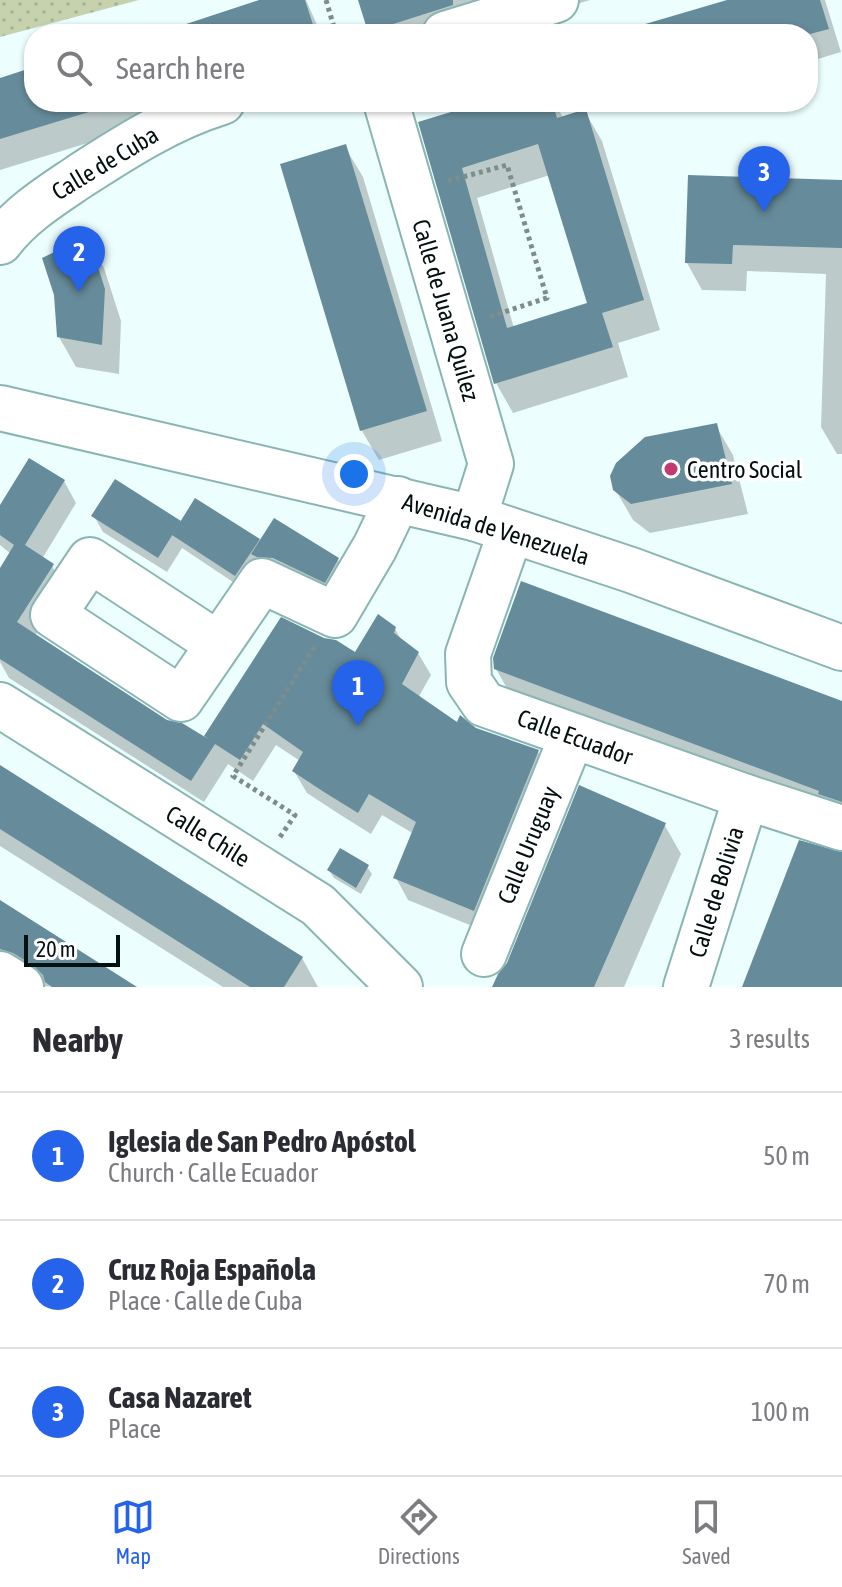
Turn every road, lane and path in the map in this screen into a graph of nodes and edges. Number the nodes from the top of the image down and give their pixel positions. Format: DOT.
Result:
graph roads {
  1 [pos="326,0"];
  2 [pos="556,0"];
  3 [pos="333,24"];
  4 [pos="478,24"];
  5 [pos="199,112"];
  6 [pos="389,112"];
  7 [pos="412,191"];
  8 [pos="0,242"];
  9 [pos="451,329"];
  10 [pos="0,408"];
  11 [pos="398,499"];
  12 [pos="492,525"];
  13 [pos="335,615"];
  14 [pos="218,644"];
  15 [pos="842,648"];
  16 [pos="0,705"];
  17 [pos="572,736"];
  18 [pos="746,797"];
  19 [pos="295,815"];
  20 [pos="842,828"];
  21 [pos="484,954"];
  22 [pos="0,974"];
  23 [pos="21,987"];
  24 [pos="400,987"];
  25 [pos="686,987"];
  1 -- 3 [label="path"];
  2 -- 4 [label="street"];
  5 -- 8 [label="street, Calle de Cuba"];
  6 -- 7 [label="street, Calle de Juana Quilez"];
  7 -- 9 [label="street, Calle de Juana Quilez"];
  7 -- 9 [label="path"];
  9 -- 12 [label="street, Calle de Juana Quilez"];
  10 -- 11 [label="street, Avenida de Venezuela"];
  11 -- 12 [label="street, Avenida de Venezuela"];
  11 -- 13 [label="street"];
  12 -- 15 [label="street, Avenida de Venezuela"];
  12 -- 17 [label="street, Calle Ecuador"];
  13 -- 14 [label="street"];
  13 -- 19 [label="path"];
  16 -- 24 [label="street, Calle Chile"];
  17 -- 18 [label="street, Calle Ecuador"];
  17 -- 21 [label="street, Calle Uruguay"];
  18 -- 20 [label="street, Calle Ecuador"];
  18 -- 25 [label="street, Calle de Bolivia"];
  22 -- 23 [label="street"];
}
